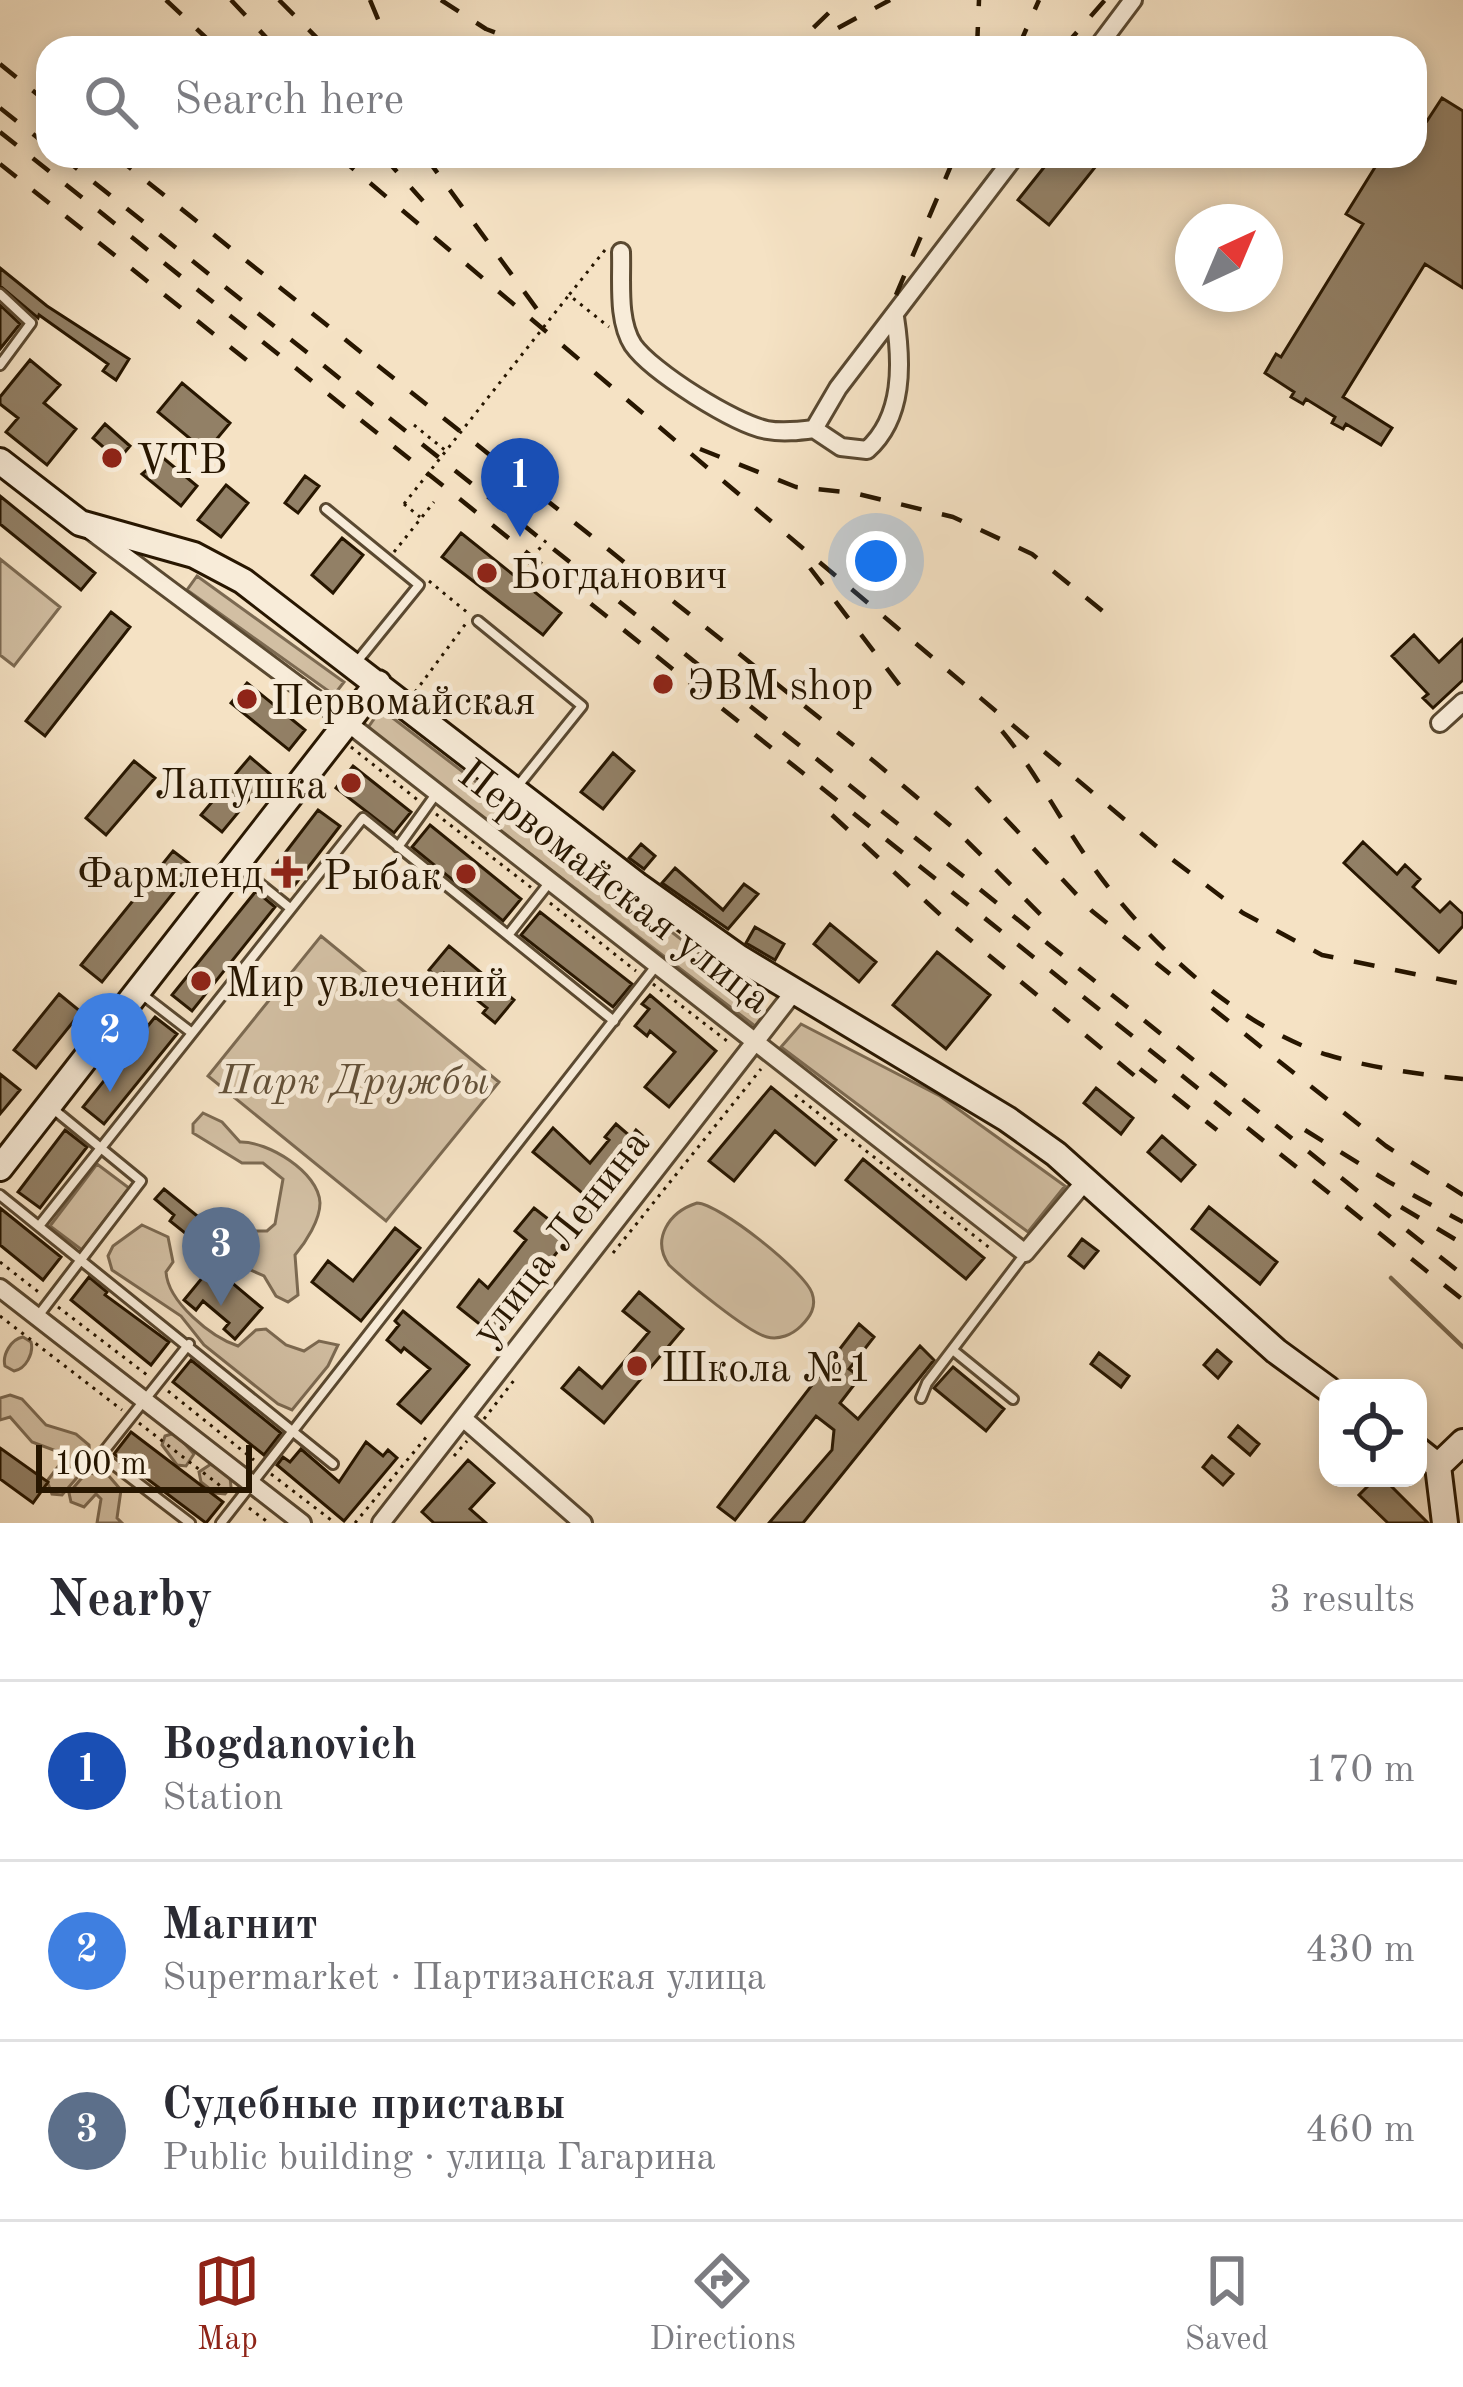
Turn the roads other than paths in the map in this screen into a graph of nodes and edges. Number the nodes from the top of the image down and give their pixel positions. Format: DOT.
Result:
graph roads {
  1 [pos="1133,0"];
  2 [pos="1105,36"];
  3 [pos="1006,168"];
  4 [pos="613,251"];
  5 [pos="0,294"];
  6 [pos="895,316"];
  7 [pos="0,365"];
  8 [pos="814,429"];
  9 [pos="0,461"];
  10 [pos="326,509"];
  11 [pos="80,523"];
  12 [pos="478,621"];
  13 [pos="354,665"];
  14 [pos="378,683"];
  15 [pos="1463,702"];
  16 [pos="1440,723"];
  17 [pos="343,730"];
  18 [pos="516,788"];
  19 [pos="431,800"];
  20 [pos="398,847"];
  21 [pos="237,865"];
  22 [pos="544,888"];
  23 [pos="290,908"];
  24 [pos="509,934"];
  25 [pos="651,972"];
  26 [pos="138,991"];
  27 [pos="794,993"];
  28 [pos="614,1021"];
  29 [pos="192,1033"];
  30 [pos="750,1049"];
  31 [pos="49,1106"];
  32 [pos="101,1148"];
  33 [pos="0,1168"];
  34 [pos="1087,1179"];
  35 [pos="0,1196"];
  36 [pos="39,1226"];
  37 [pos="1025,1253"];
  38 [pos="81,1259"];
  39 [pos="0,1288"];
  40 [pos="38,1317"];
  41 [pos="189,1344"];
  42 [pos="954,1351"];
  43 [pos="1319,1382"];
  44 [pos="921,1398"];
  45 [pos="1013,1399"];
  46 [pos="145,1400"];
  47 [pos="470,1424"];
  48 [pos="293,1432"];
  49 [pos="1463,1442"];
  50 [pos="1428,1458"];
  51 [pos="333,1464"];
  52 [pos="252,1484"];
  53 [pos="190,1523"];
  54 [pos="221,1523"];
  55 [pos="302,1523"];
  56 [pos="381,1523"];
  57 [pos="583,1523"];
  58 [pos="1444,1523"];
  1 -- 2 [label="street"];
  3 -- 6 [label="street"];
  4 -- 8 [label="street"];
  5 -- 7 [label="lane"];
  6 -- 8 [label="street"];
  6 -- 8 [label="street"];
  9 -- 11 [label="main road, Первомайская улица"];
  10 -- 13 [label="lane"];
  11 -- 13 [label="main road, Первомайская улица"];
  11 -- 17 [label="street, Первомайская улица"];
  12 -- 18 [label="lane"];
  13 -- 14 [label="main road, Первомайская улица"];
  14 -- 17 [label="main road"];
  14 -- 18 [label="main road, Первомайская улица"];
  15 -- 16 [label="street"];
  17 -- 19 [label="street, Первомайская улица"];
  17 -- 21 [label="main road"];
  18 -- 27 [label="main road, Первомайская улица"];
  19 -- 20 [label="lane"];
  19 -- 22 [label="street, Первомайская улица"];
  20 -- 23 [label="lane"];
  20 -- 24 [label="lane"];
  21 -- 23 [label="lane"];
  21 -- 26 [label="main road"];
  22 -- 24 [label="lane"];
  22 -- 25 [label="street, Первомайская улица"];
  23 -- 29 [label="lane"];
  24 -- 28 [label="lane"];
  25 -- 28 [label="lane"];
  25 -- 30 [label="street, Первомайская улица"];
  26 -- 29 [label="lane"];
  26 -- 31 [label="main road"];
  27 -- 30 [label="street, улица Ленина"];
  27 -- 34 [label="main road, Первомайская улица"];
  28 -- 48 [label="lane"];
  29 -- 32 [label="lane"];
  30 -- 37 [label="street, Первомайская улица"];
  30 -- 47 [label="street, улица Ленина"];
  31 -- 32 [label="lane"];
  31 -- 33 [label="main road"];
  32 -- 36 [label="lane"];
  32 -- 38 [label="lane"];
  34 -- 37 [label="street"];
  34 -- 43 [label="main road, Первомайская улица"];
  35 -- 36 [label="lane"];
  36 -- 38 [label="lane"];
  37 -- 42 [label="lane"];
  38 -- 40 [label="lane"];
  38 -- 41 [label="lane"];
  39 -- 40 [label="street"];
  40 -- 46 [label="street"];
  41 -- 46 [label="lane"];
  41 -- 48 [label="lane"];
  42 -- 44 [label="lane"];
  42 -- 45 [label="lane"];
  46 -- 52 [label="street"];
  46 -- 53 [label="lane"];
  47 -- 56 [label="street, улица Ленина"];
  47 -- 57 [label="street"];
  48 -- 51 [label="lane"];
  48 -- 52 [label="lane"];
  49 -- 50 [label="main road"];
  50 -- 58 [label="main road"];
  52 -- 54 [label="lane"];
  52 -- 55 [label="street"];
}
